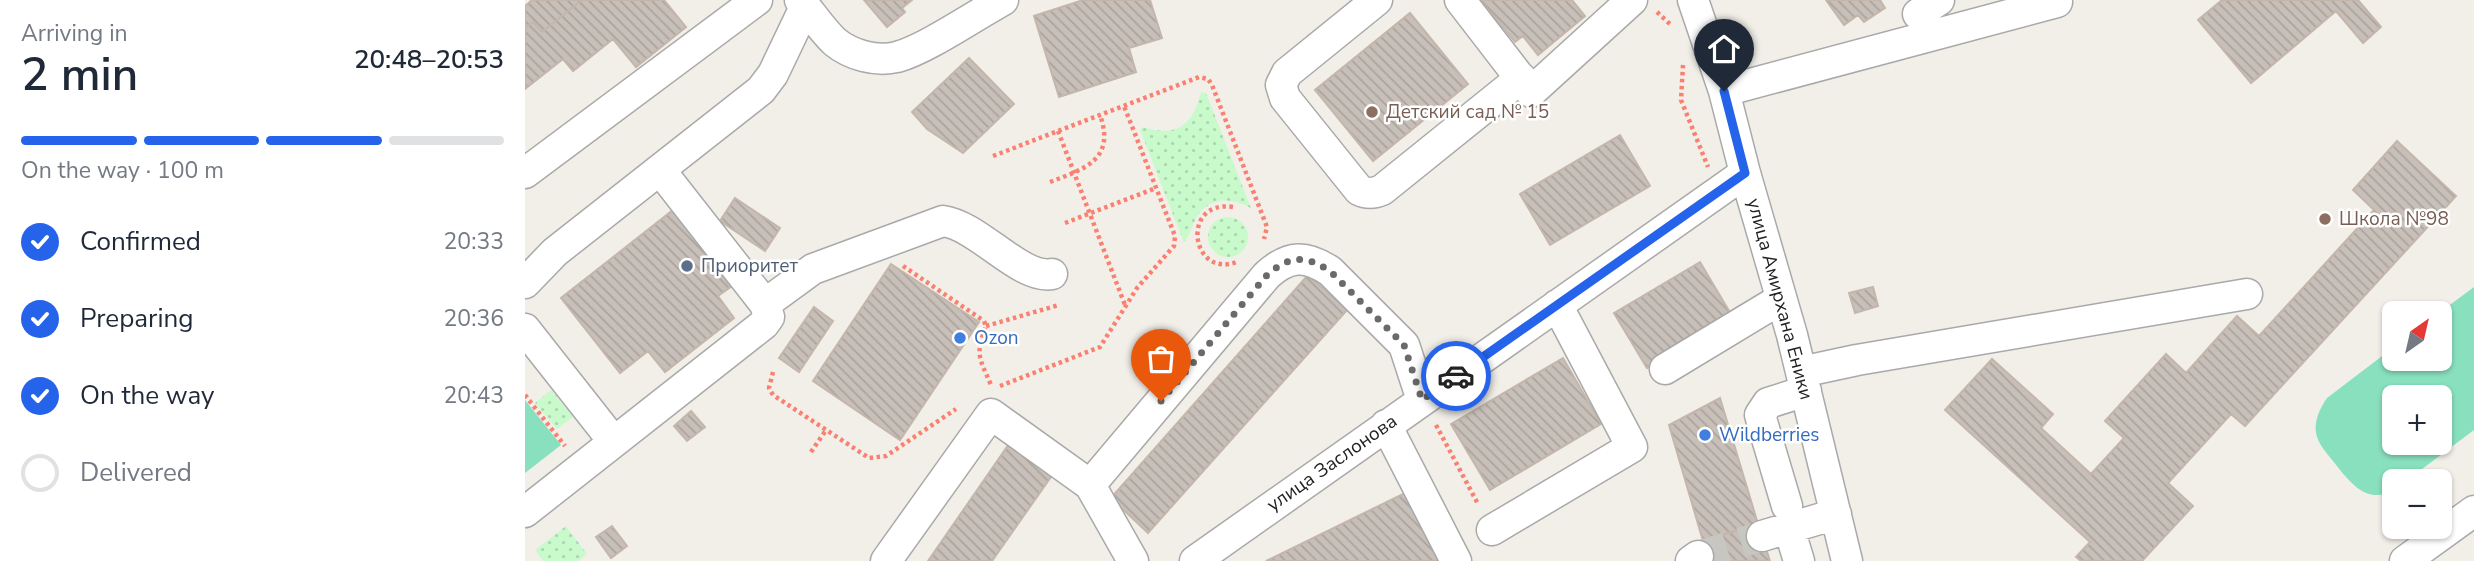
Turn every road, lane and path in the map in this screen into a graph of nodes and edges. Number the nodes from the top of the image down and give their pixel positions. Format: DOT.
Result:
graph roads {
  1 [pos="757,0"];
  2 [pos="1003,0"];
  3 [pos="1377,0"];
  4 [pos="1459,0"];
  5 [pos="1632,0"];
  6 [pos="1693,0"];
  7 [pos="2056,0"];
  8 [pos="803,3"];
  9 [pos="1521,78"];
  10 [pos="1724,91"];
  11 [pos="1124,106"];
  12 [pos="1100,115"];
  13 [pos="1058,131"];
  14 [pos="993,156"];
  15 [pos="660,170"];
  16 [pos="525,173"];
  17 [pos="1074,173"];
  18 [pos="1745,173"];
  19 [pos="1050,182"];
  20 [pos="1156,188"];
  21 [pos="1233,207"];
  22 [pos="1090,214"];
  23 [pos="1065,223"];
  24 [pos="873,246"];
  25 [pos="1256,246"];
  26 [pos="1242,259"];
  27 [pos="1052,274"];
  28 [pos="525,283"];
  29 [pos="2246,294"];
  30 [pos="1781,299"];
  31 [pos="1063,303"];
  32 [pos="765,304"];
  33 [pos="1557,304"];
  34 [pos="1126,306"];
  35 [pos="986,326"];
  36 [pos="525,329"];
  37 [pos="1665,369"];
  38 [pos="773,372"];
  39 [pos="1804,381"];
  40 [pos="992,389"];
  41 [pos="983,393"];
  42 [pos="525,395"];
  43 [pos="1422,400"];
  44 [pos="959,407"];
  45 [pos="1386,425"];
  46 [pos="826,430"];
  47 [pos="614,442"];
  48 [pos="811,452"];
  49 [pos="582,467"];
  50 [pos="1090,485"];
  51 [pos="2474,511"];
  52 [pos="525,512"];
  53 [pos="1836,514"];
  54 [pos="1780,523"];
  55 [pos="1492,530"];
  56 [pos="1205,558"];
  57 [pos="886,561"];
  58 [pos="1133,561"];
  59 [pos="1456,561"];
  60 [pos="1799,561"];
  61 [pos="1847,561"];
  62 [pos="2405,561"];
  1 -- 16 [label="street"];
  2 -- 8 [label="street"];
  3 -- 9 [label="street"];
  4 -- 9 [label="street"];
  5 -- 9 [label="street"];
  6 -- 10 [label="street, улица Амирхана Еники"];
  7 -- 10 [label="street"];
  8 -- 15 [label="street"];
  10 -- 18 [label="street, улица Амирхана Еники"];
  11 -- 12 [label="path"];
  11 -- 20 [label="path"];
  11 -- 25 [label="path"];
  12 -- 13 [label="path"];
  12 -- 17 [label="path"];
  13 -- 14 [label="path"];
  13 -- 17 [label="path"];
  15 -- 28 [label="street"];
  15 -- 32 [label="street"];
  17 -- 19 [label="path"];
  17 -- 22 [label="path"];
  18 -- 30 [label="street, улица Амирхана Еники"];
  18 -- 33 [label="street, улица Заслонова"];
  20 -- 22 [label="path"];
  20 -- 34 [label="path"];
  21 -- 26 [label="path"];
  22 -- 23 [label="path"];
  22 -- 34 [label="path"];
  24 -- 27 [label="street"];
  24 -- 32 [label="street"];
  24 -- 35 [label="path"];
  29 -- 39 [label="street"];
  30 -- 37 [label="street"];
  30 -- 39 [label="street, улица Амирхана Еники"];
  31 -- 35 [label="path"];
  32 -- 47 [label="street"];
  33 -- 43 [label="street, улица Заслонова"];
  33 -- 55 [label="street"];
  34 -- 40 [label="path"];
  35 -- 40 [label="path"];
  36 -- 47 [label="street"];
  38 -- 46 [label="path"];
  39 -- 53 [label="street, улица Амирхана Еники"];
  39 -- 54 [label="street"];
  40 -- 41 [label="path"];
  42 -- 49 [label="path"];
  43 -- 45 [label="street, улица Заслонова"];
  43 -- 50 [label="street"];
  43 -- 55 [label="path"];
  44 -- 46 [label="path"];
  45 -- 56 [label="street, улица Заслонова"];
  45 -- 59 [label="street"];
  46 -- 48 [label="path"];
  47 -- 49 [label="street"];
  49 -- 52 [label="street"];
  50 -- 57 [label="street"];
  50 -- 58 [label="street"];
  51 -- 62 [label="street"];
  53 -- 54 [label="street"];
  53 -- 61 [label="street, улица Амирхана Еники"];
  54 -- 60 [label="street"];
}
